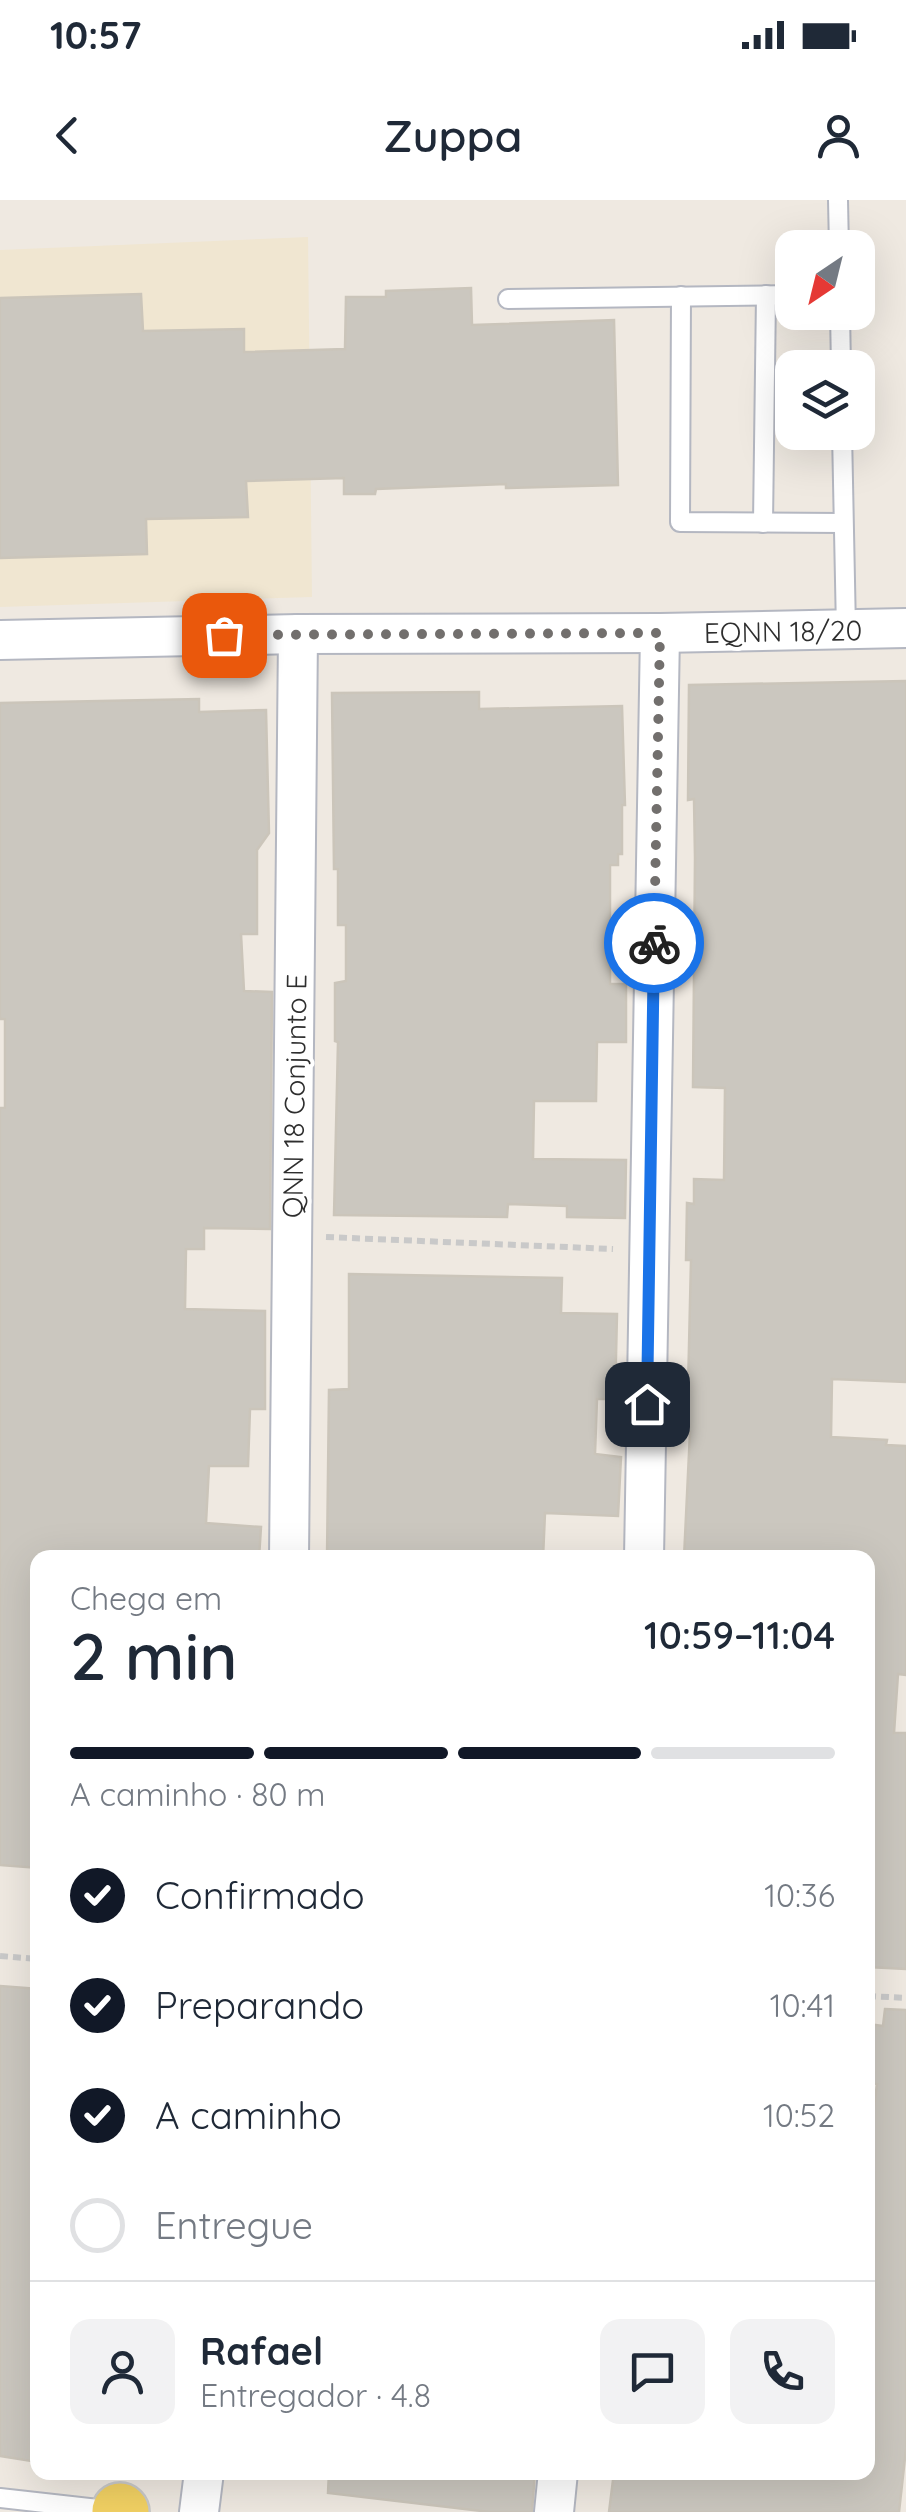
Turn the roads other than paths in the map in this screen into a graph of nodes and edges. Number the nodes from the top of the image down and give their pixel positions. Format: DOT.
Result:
graph roads {
  1 [pos="838,200"];
  2 [pos="839,230"];
  3 [pos="766,295"];
  4 [pos="775,295"];
  5 [pos="681,296"];
  6 [pos="508,299"];
  7 [pos="842,450"];
  8 [pos="762,523"];
  9 [pos="843,523"];
  10 [pos="906,628"];
  11 [pos="846,631"];
  12 [pos="660,633"];
  13 [pos="298,634"];
  14 [pos="0,640"];
  15 [pos="289,1550"];
  16 [pos="644,1550"];
  17 [pos="203,2480"];
  18 [pos="557,2480"];
  19 [pos="0,2498"];
  20 [pos="122,2512"];
  21 [pos="199,2512"];
  22 [pos="554,2512"];
  1 -- 2 [label="lane"];
  3 -- 4 [label="lane"];
  3 -- 5 [label="lane"];
  3 -- 8 [label="lane"];
  5 -- 6 [label="lane"];
  5 -- 8 [label="lane"];
  7 -- 9 [label="lane"];
  8 -- 9 [label="lane"];
  9 -- 11 [label="lane"];
  10 -- 11 [label="street, EQNN 18/20"];
  11 -- 12 [label="street, EQNN 18/20"];
  12 -- 13 [label="street, EQNN 18/20"];
  12 -- 16 [label="street"];
  13 -- 14 [label="street, EQNN 18/20"];
  13 -- 15 [label="street, QNN 18 Conjunto E"];
  17 -- 21 [label="street"];
  18 -- 22 [label="street"];
  19 -- 20 [label="lane"];
}
